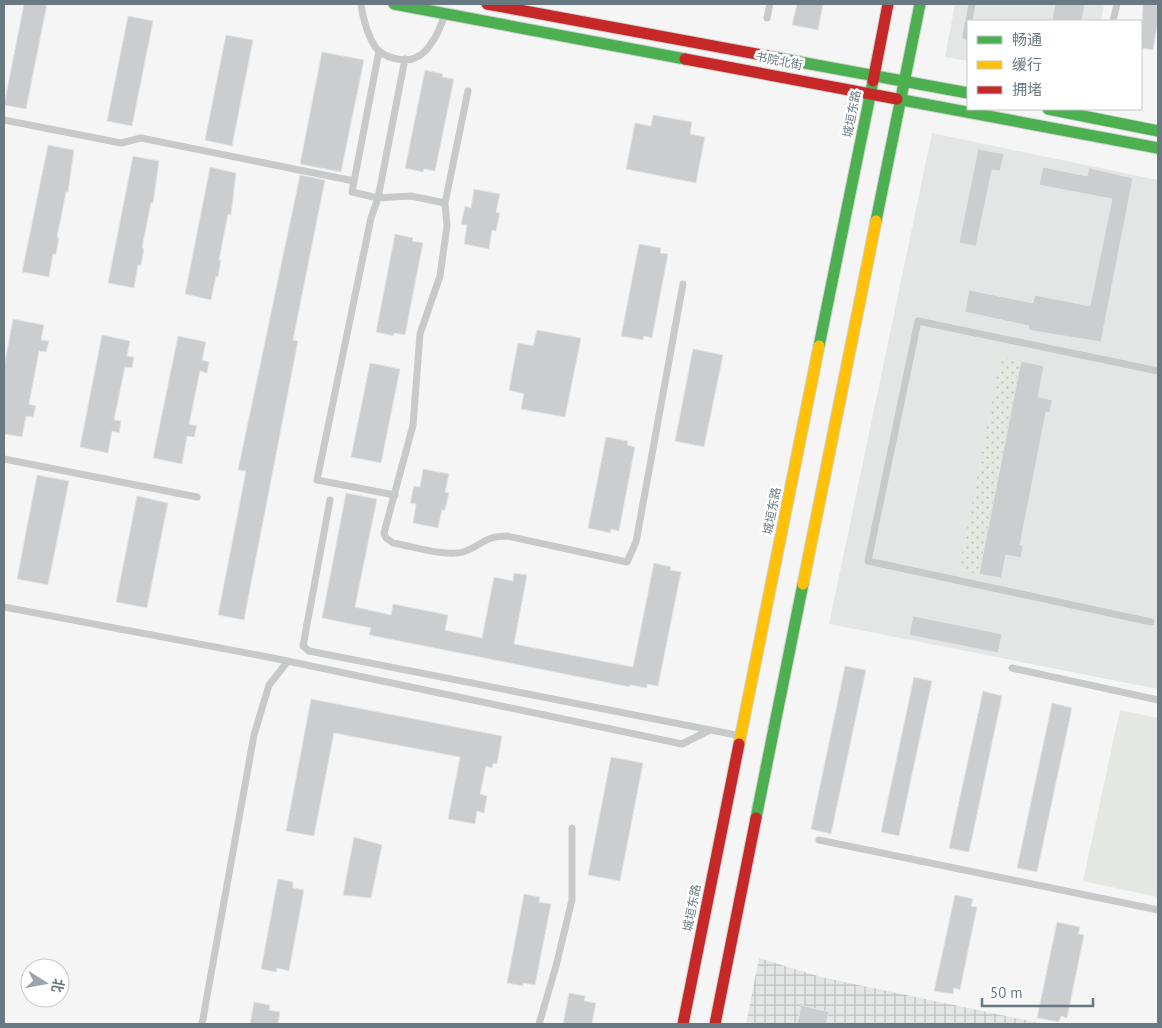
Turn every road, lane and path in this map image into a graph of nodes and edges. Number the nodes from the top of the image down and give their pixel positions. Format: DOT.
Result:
graph roads {
  1 [pos="361,4"];
  2 [pos="394,4"];
  3 [pos="487,4"];
  4 [pos="770,4"];
  5 [pos="888,4"];
  6 [pos="920,4"];
  7 [pos="972,4"];
  8 [pos="1117,4"];
  9 [pos="445,13"];
  10 [pos="767,18"];
  11 [pos="969,20"];
  12 [pos="1114,20"];
  13 [pos="967,32"];
  14 [pos="966,36"];
  15 [pos="379,52"];
  16 [pos="405,60"];
  17 [pos="873,76"];
  18 [pos="904,81"];
  19 [pos="468,91"];
  20 [pos="870,92"];
  21 [pos="967,93"];
  22 [pos="901,98"];
  23 [pos="1053,110"];
  24 [pos="4,120"];
  25 [pos="1158,131"];
  26 [pos="1158,148"];
  27 [pos="354,181"];
  28 [pos="378,198"];
  29 [pos="445,203"];
  30 [pos="683,284"];
  31 [pos="1158,371"];
  32 [pos="4,459"];
  33 [pos="395,495"];
  34 [pos="197,497"];
  35 [pos="330,500"];
  36 [pos="4,608"];
  37 [pos="1151,622"];
  38 [pos="288,661"];
  39 [pos="1012,668"];
  40 [pos="1158,700"];
  41 [pos="710,730"];
  42 [pos="741,736"];
  43 [pos="572,828"];
  44 [pos="819,840"];
  45 [pos="1158,910"];
  46 [pos="202,1024"];
  47 [pos="539,1024"];
  48 [pos="683,1024"];
  49 [pos="715,1024"];
  1 -- 15 [label="lane"];
  2 -- 9 [label="main road, 书院北街"];
  3 -- 17 [label="main road, 书院北街"];
  4 -- 10 [label="lane"];
  5 -- 17 [label="main road, 城垣东路"];
  6 -- 18 [label="main road"];
  7 -- 11 [label="lane"];
  8 -- 12 [label="lane"];
  9 -- 16 [label="lane"];
  9 -- 20 [label="main road, 书院北街"];
  13 -- 14 [label="lane"];
  15 -- 16 [label="lane"];
  15 -- 27 [label="lane"];
  16 -- 28 [label="lane"];
  17 -- 18 [label="main road, 书院北街"];
  17 -- 20 [label="main road, 城垣东路"];
  18 -- 21 [label="main road, 书院北街"];
  18 -- 22 [label="main road"];
  19 -- 29 [label="lane"];
  20 -- 22 [label="main road, 书院北街"];
  20 -- 42 [label="main road, 城垣东路"];
  22 -- 26 [label="main road, 书院北街"];
  22 -- 49 [label="main road"];
  23 -- 25 [label="main road"];
  24 -- 27 [label="lane"];
  27 -- 28 [label="lane"];
  28 -- 29 [label="lane"];
  28 -- 33 [label="lane"];
  29 -- 33 [label="lane"];
  30 -- 33 [label="lane"];
  31 -- 37 [label="lane"];
  32 -- 34 [label="lane"];
  35 -- 41 [label="lane"];
  36 -- 38 [label="lane"];
  38 -- 41 [label="lane"];
  38 -- 46 [label="lane"];
  39 -- 40 [label="lane"];
  41 -- 42 [label="lane"];
  42 -- 48 [label="main road, 城垣东路"];
  43 -- 47 [label="lane"];
  44 -- 45 [label="lane"];
}
